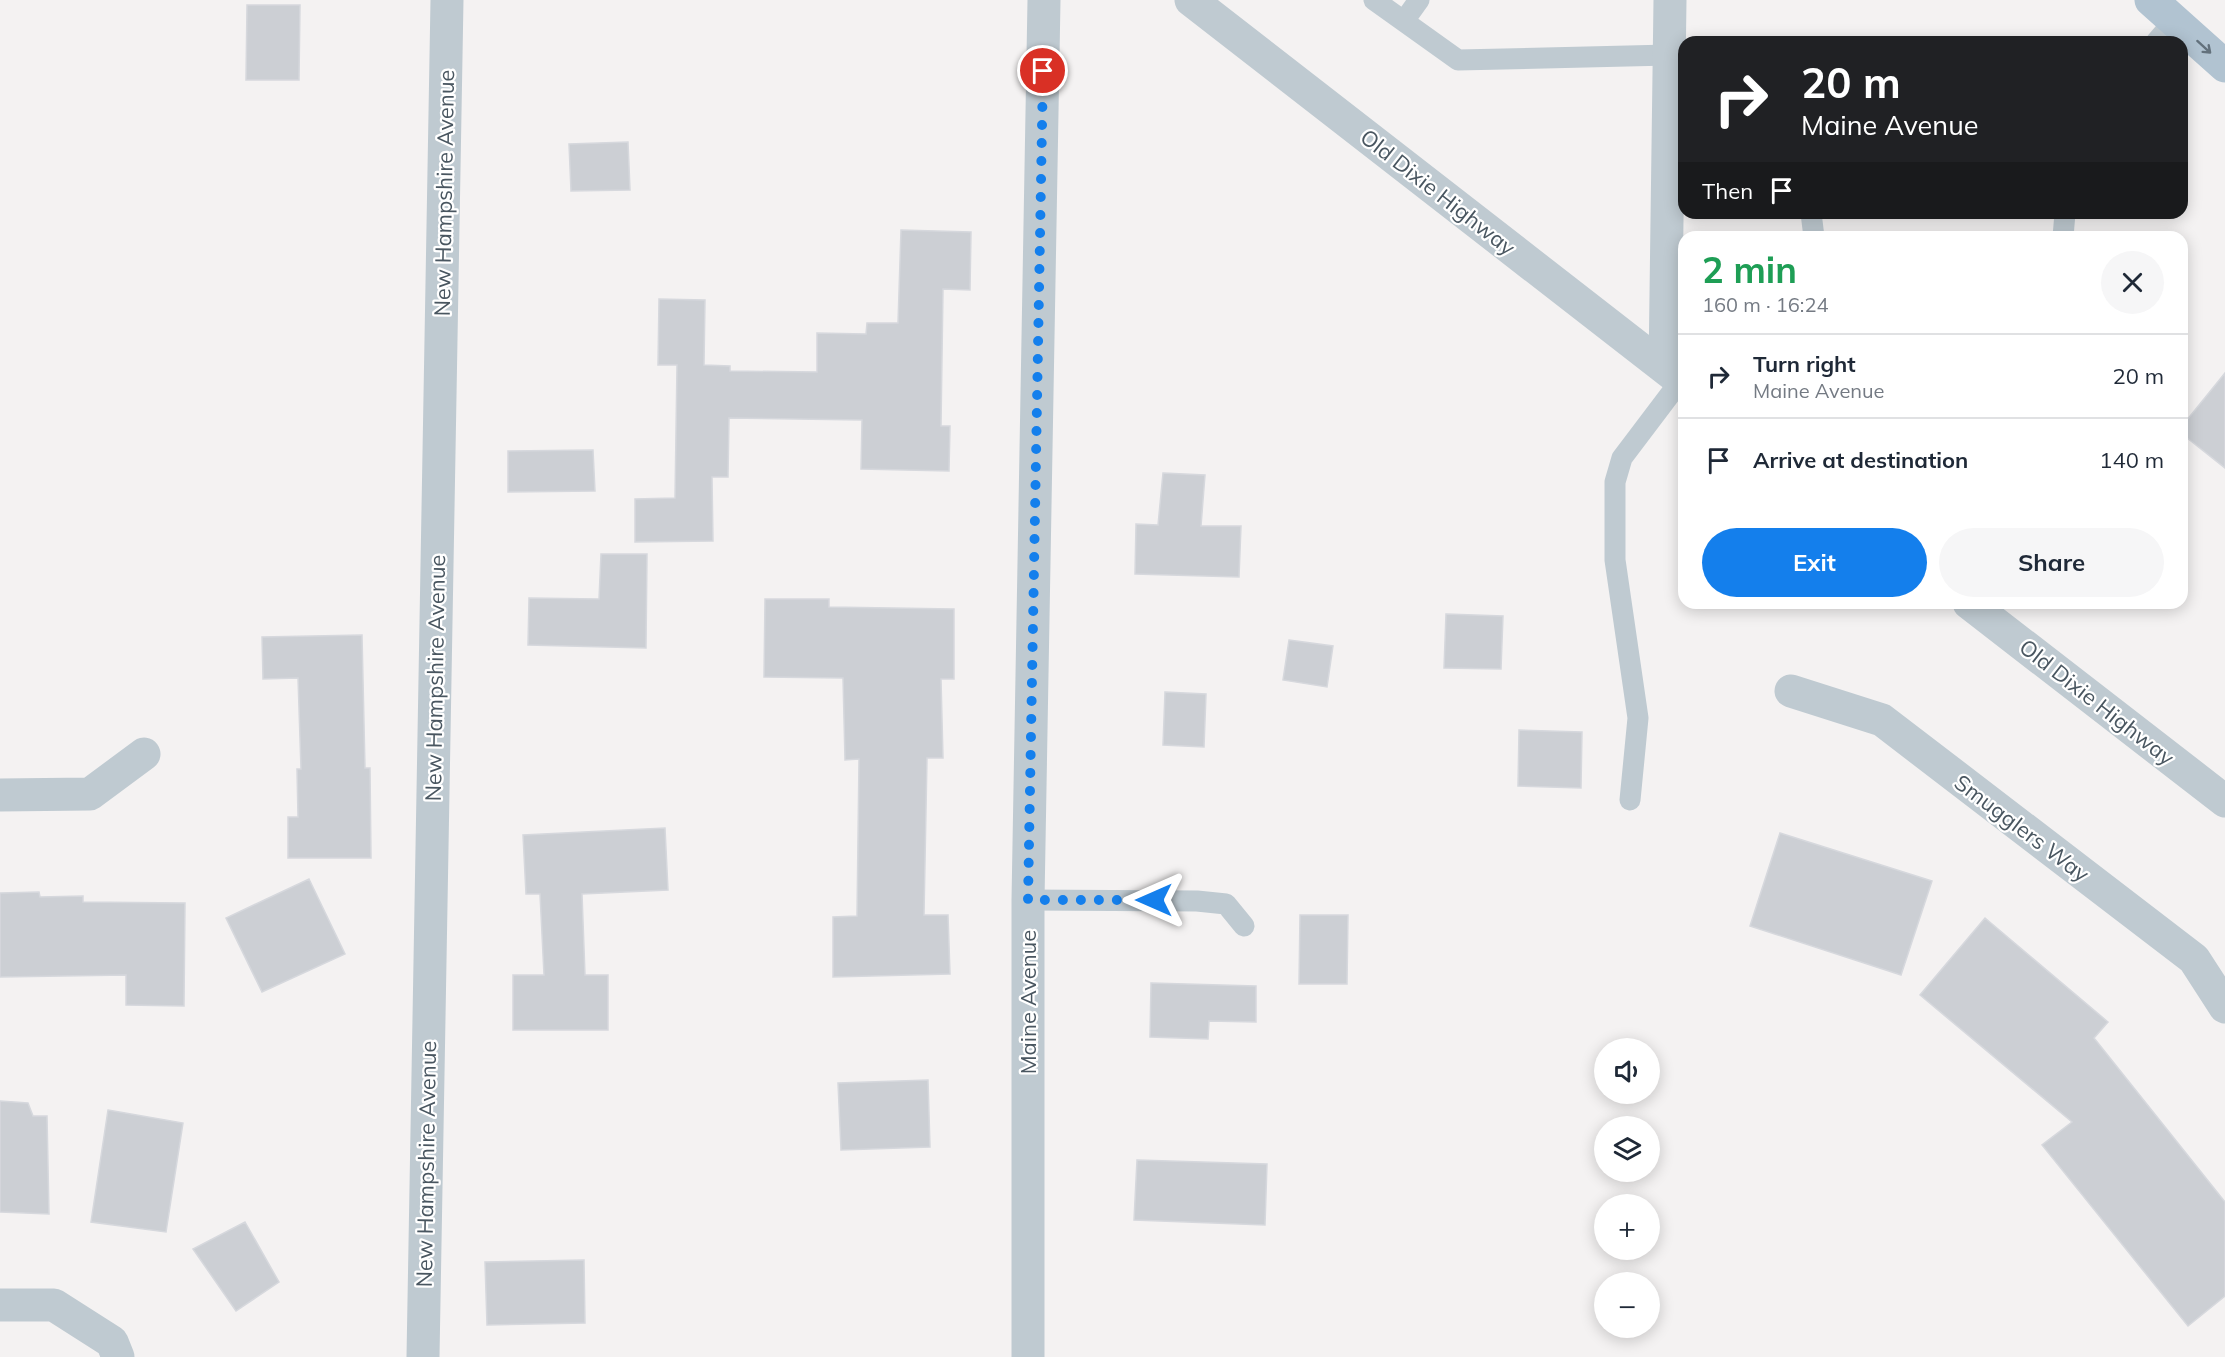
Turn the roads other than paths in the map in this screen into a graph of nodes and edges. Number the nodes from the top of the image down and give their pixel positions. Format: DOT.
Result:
graph roads {
  1 [pos="447,0"];
  2 [pos="1044,0"];
  3 [pos="1191,0"];
  4 [pos="1374,0"];
  5 [pos="1419,0"];
  6 [pos="1670,0"];
  7 [pos="1404,21"];
  8 [pos="2160,21"];
  9 [pos="2182,36"];
  10 [pos="2188,40"];
  11 [pos="1669,55"];
  12 [pos="2225,66"];
  13 [pos="1677,377"];
  14 [pos="1976,609"];
  15 [pos="1791,691"];
  16 [pos="144,754"];
  17 [pos="0,795"];
  18 [pos="1630,800"];
  19 [pos="2225,801"];
  20 [pos="1028,900"];
  21 [pos="1244,926"];
  22 [pos="2225,1007"];
  23 [pos="0,1305"];
  24 [pos="118,1357"];
  25 [pos="423,1357"];
  26 [pos="1028,1357"];
  1 -- 25 [label="street, New Hampshire Avenue"];
  2 -- 20 [label="street, Maine Avenue"];
  3 -- 13 [label="street, Old Dixie Highway"];
  4 -- 7 [label="lane"];
  5 -- 7 [label="lane"];
  6 -- 11 [label="street"];
  7 -- 11 [label="lane"];
  8 -- 9 [label="main road, one-way"];
  10 -- 12 [label="main road, one-way"];
  11 -- 13 [label="street"];
  13 -- 18 [label="lane"];
  14 -- 19 [label="street, Old Dixie Highway"];
  15 -- 22 [label="street, Smugglers Way"];
  16 -- 17 [label="street"];
  20 -- 21 [label="lane"];
  20 -- 26 [label="street, Maine Avenue"];
  23 -- 24 [label="street"];
}
